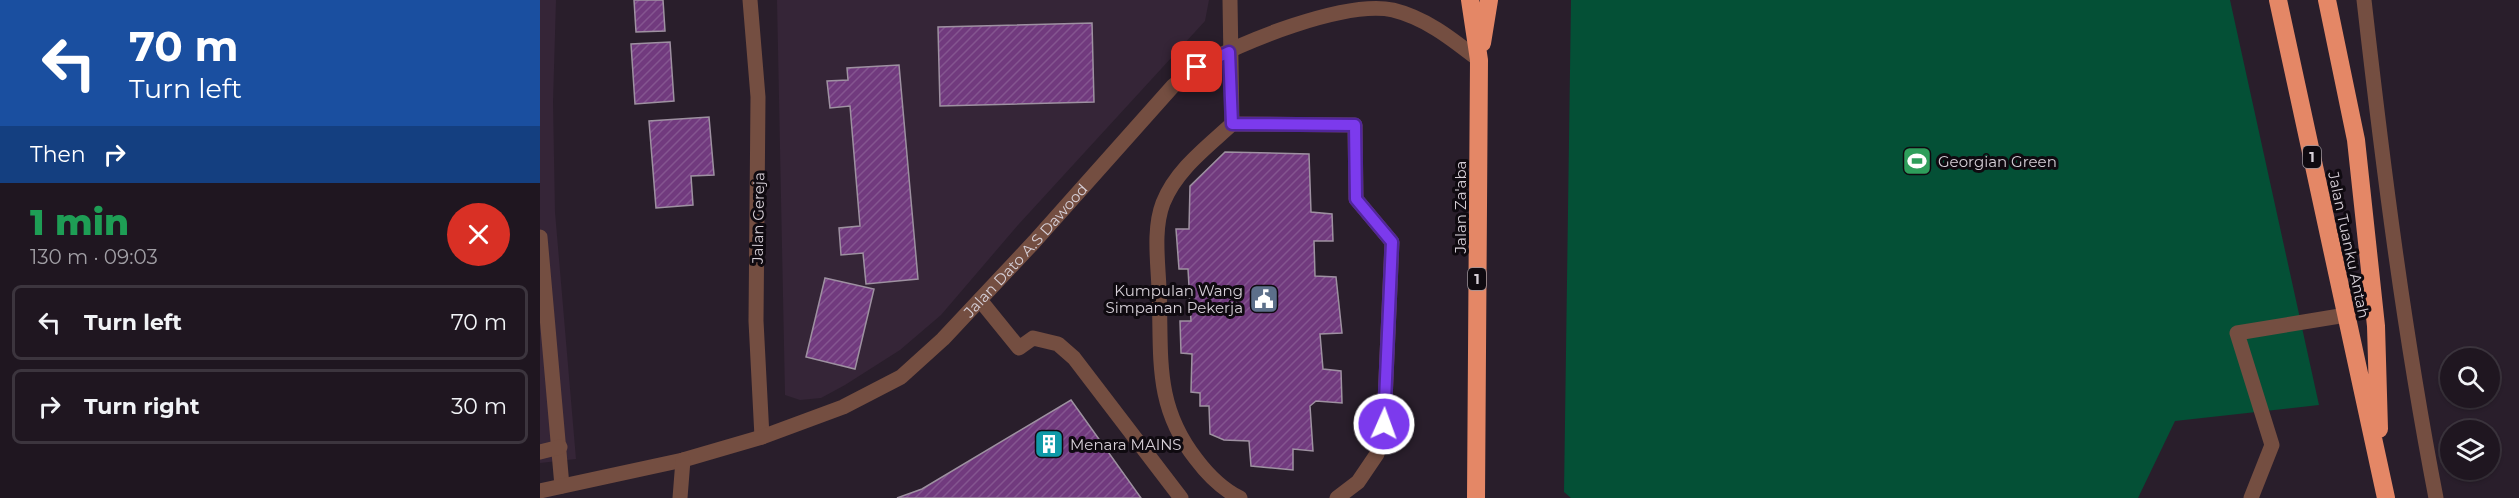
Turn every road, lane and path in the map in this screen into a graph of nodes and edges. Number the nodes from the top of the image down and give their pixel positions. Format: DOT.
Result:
graph roads {
  1 [pos="750,0"];
  2 [pos="1230,0"];
  3 [pos="1470,0"];
  4 [pos="1489,0"];
  5 [pos="2278,0"];
  6 [pos="2364,0"];
  7 [pos="2327,1"];
  8 [pos="1229,52"];
  9 [pos="1479,60"];
  10 [pos="1232,124"];
  11 [pos="540,237"];
  12 [pos="542,267"];
  13 [pos="980,300"];
  14 [pos="2346,315"];
  15 [pos="544,319"];
  16 [pos="762,437"];
  17 [pos="560,447"];
  18 [pos="540,452"];
  19 [pos="683,460"];
  20 [pos="2381,476"];
  21 [pos="562,486"];
  22 [pos="540,491"];
  23 [pos="680,498"];
  24 [pos="1181,498"];
  25 [pos="1240,498"];
  26 [pos="1337,498"];
  27 [pos="1476,498"];
  28 [pos="2251,498"];
  29 [pos="2386,498"];
  30 [pos="2436,498"];
  1 -- 16 [label="street, Jalan Gereja"];
  2 -- 8 [label="street"];
  3 -- 9 [label="highway, Jalan Za'aba / 1"];
  4 -- 9 [label="highway, Jalan Za'aba"];
  5 -- 14 [label="highway, Jalan Tuanku Antah / 1"];
  6 -- 30 [label="street"];
  7 -- 20 [label="highway"];
  8 -- 9 [label="street, Jalan Dato A.S Dawood"];
  8 -- 10 [label="street"];
  8 -- 13 [label="street, Jalan Dato A.S Dawood"];
  9 -- 27 [label="highway, Jalan Za'aba / 1"];
  10 -- 25 [label="street"];
  10 -- 26 [label="street"];
  11 -- 12 [label="street"];
  12 -- 15 [label="street"];
  13 -- 16 [label="street, Jalan Dato A.S Dawood"];
  13 -- 24 [label="street"];
  14 -- 20 [label="highway, Jalan Tuanku Antah / 1"];
  14 -- 28 [label="street"];
  15 -- 17 [label="street"];
  16 -- 19 [label="street, Jalan Dato A.S Dawood"];
  17 -- 18 [label="street"];
  17 -- 21 [label="street"];
  19 -- 21 [label="street, Jalan Dato A.S Dawood"];
  19 -- 23 [label="street"];
  20 -- 29 [label="highway, Jalan Tuanku Antah / 1"];
  21 -- 22 [label="street, Jalan Dato A.S Dawood"];
}
